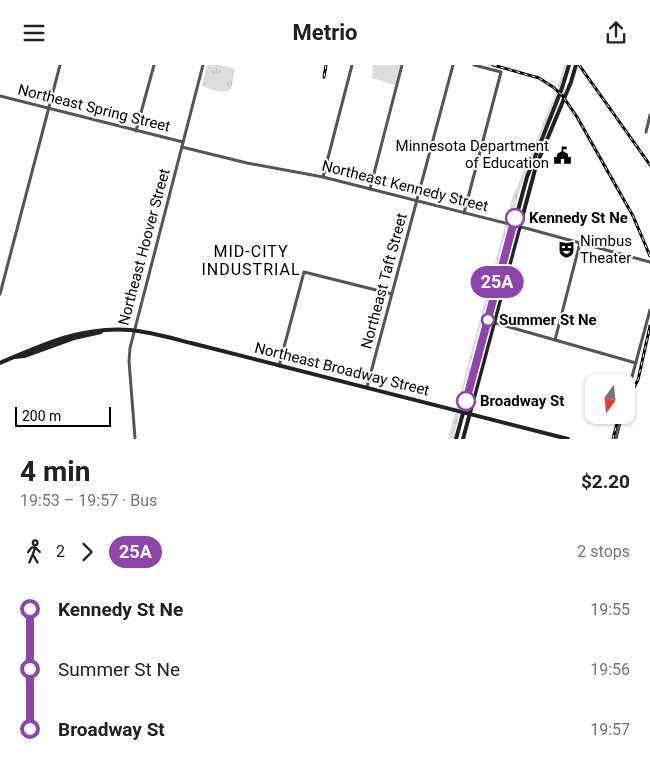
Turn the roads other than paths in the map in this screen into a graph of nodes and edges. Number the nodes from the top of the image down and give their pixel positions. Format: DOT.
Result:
graph roads {
  1 [pos="60,65"];
  2 [pos="154,65"];
  3 [pos="203,65"];
  4 [pos="352,65"];
  5 [pos="402,65"];
  6 [pos="453,65"];
  7 [pos="474,65"];
  8 [pos="569,65"];
  9 [pos="576,65"];
  10 [pos="0,96"];
  11 [pos="48,109"];
  12 [pos="650,115"];
  13 [pos="136,131"];
  14 [pos="646,132"];
  15 [pos="183,145"];
  16 [pos="322,177"];
  17 [pos="370,189"];
  18 [pos="417,201"];
  19 [pos="464,213"];
  20 [pos="514,225"];
  21 [pos="520,227"];
  22 [pos="580,243"];
  23 [pos="650,262"];
  24 [pos="0,294"];
  25 [pos="392,294"];
  26 [pos="650,310"];
  27 [pos="487,321"];
  28 [pos="494,323"];
  29 [pos="134,331"];
  30 [pos="555,340"];
  31 [pos="0,363"];
  32 [pos="636,363"];
  33 [pos="279,365"];
  34 [pos="633,374"];
  35 [pos="367,387"];
  36 [pos="464,411"];
  37 [pos="470,413"];
  38 [pos="620,424"];
  39 [pos="135,438"];
  40 [pos="456,439"];
  41 [pos="463,439"];
  42 [pos="568,439"];
  43 [pos="616,439"];
  1 -- 11 [label="street"];
  2 -- 13 [label="street"];
  3 -- 15 [label="street, Northeast Hoover Street"];
  4 -- 16 [label="street"];
  5 -- 17 [label="street"];
  6 -- 18 [label="street, Northeast Taft Street"];
  7 -- 19 [label="street"];
  8 -- 20 [label="main road"];
  9 -- 21 [label="main road"];
  10 -- 11 [label="street, Northeast Spring Street"];
  11 -- 13 [label="street, Northeast Spring Street"];
  11 -- 24 [label="street"];
  12 -- 14 [label="street"];
  13 -- 15 [label="street, Northeast Spring Street"];
  15 -- 16 [label="street, Northeast Kennedy Street"];
  15 -- 29 [label="street, Northeast Hoover Street"];
  16 -- 17 [label="street, Northeast Kennedy Street"];
  17 -- 18 [label="street, Northeast Kennedy Street"];
  18 -- 19 [label="street, Northeast Kennedy Street"];
  18 -- 25 [label="street, Northeast Taft Street"];
  19 -- 20 [label="street, Northeast Kennedy Street"];
  20 -- 21 [label="street, Northeast Kennedy Street"];
  20 -- 27 [label="main road"];
  21 -- 22 [label="street, Northeast Kennedy Street"];
  21 -- 28 [label="main road"];
  22 -- 23 [label="street, Northeast Kennedy Street"];
  22 -- 30 [label="street"];
  25 -- 33 [label="street"];
  25 -- 35 [label="street, Northeast Taft Street"];
  26 -- 32 [label="street"];
  27 -- 28 [label="street"];
  27 -- 36 [label="main road"];
  28 -- 30 [label="street"];
  28 -- 37 [label="main road"];
  29 -- 31 [label="main road, Northeast Broadway Street"];
  29 -- 33 [label="main road, Northeast Broadway Street"];
  29 -- 39 [label="street, Northeast Hoover Street"];
  30 -- 32 [label="street"];
  32 -- 34 [label="street"];
  33 -- 35 [label="main road, Northeast Broadway Street"];
  35 -- 36 [label="main road, Northeast Broadway Street"];
  36 -- 37 [label="main road, Northeast Broadway Street"];
  36 -- 40 [label="main road"];
  37 -- 41 [label="main road"];
  37 -- 42 [label="main road, Northeast Broadway Street"];
  38 -- 43 [label="street"];
}
